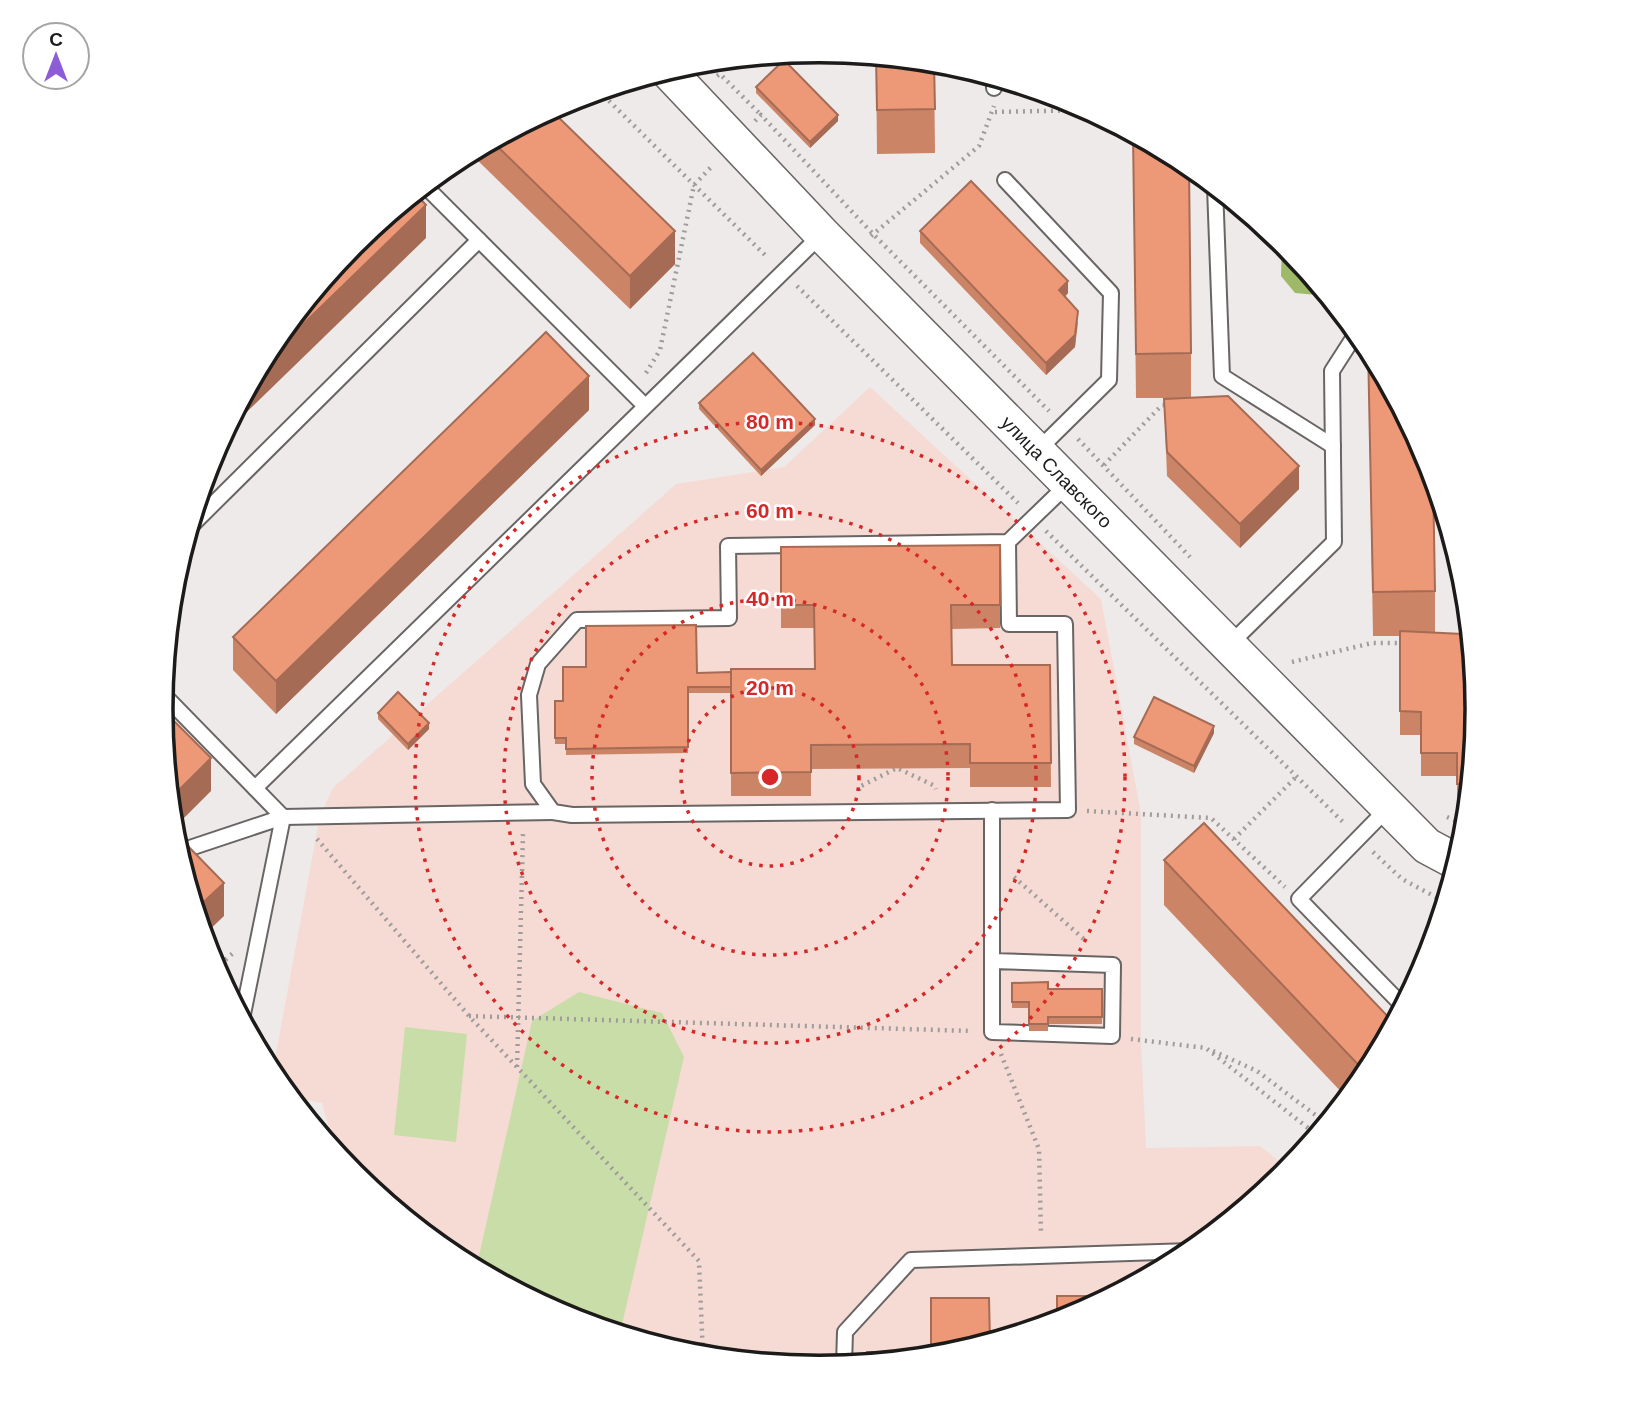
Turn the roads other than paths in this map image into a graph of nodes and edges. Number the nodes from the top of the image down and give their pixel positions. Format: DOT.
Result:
graph roads {
  1 [pos="675,79"];
  2 [pos="1005,180"];
  3 [pos="431,192"];
  4 [pos="1215,199"];
  5 [pos="822,234"];
  6 [pos="479,240"];
  7 [pos="1350,342"];
  8 [pos="645,406"];
  9 [pos="1333,446"];
  10 [pos="1037,451"];
  11 [pos="1069,483"];
  12 [pos="203,515"];
  13 [pos="1008,542"];
  14 [pos="1229,645"];
  15 [pos="173,704"];
  16 [pos="255,788"];
  17 [pos="1388,807"];
  18 [pos="992,810"];
  19 [pos="553,812"];
  20 [pos="283,817"];
  21 [pos="188,849"];
  22 [pos="1448,857"];
  23 [pos="992,961"];
  24 [pos="1396,999"];
  25 [pos="245,1004"];
  26 [pos="1169,1252"];
  27 [pos="844,1354"];
  1 -- 5 [label="street, улица Славского"];
  2 -- 10 [label="lane"];
  3 -- 6 [label="lane"];
  4 -- 9 [label="lane"];
  5 -- 8 [label="lane"];
  5 -- 10 [label="street, улица Славского"];
  6 -- 8 [label="lane"];
  6 -- 12 [label="lane"];
  7 -- 9 [label="lane"];
  8 -- 16 [label="lane"];
  9 -- 14 [label="lane"];
  10 -- 11 [label="street, улица Славского"];
  11 -- 13 [label="lane"];
  11 -- 14 [label="street, улица Славского"];
  13 -- 18 [label="lane"];
  13 -- 19 [label="lane"];
  14 -- 17 [label="street, улица Славского"];
  15 -- 16 [label="lane"];
  16 -- 20 [label="lane"];
  17 -- 22 [label="street, улица Славского"];
  17 -- 24 [label="lane"];
  18 -- 19 [label="lane"];
  18 -- 23 [label="lane"];
  19 -- 20 [label="lane"];
  20 -- 21 [label="lane"];
  20 -- 25 [label="lane"];
  23 -- 23 [label="lane"];
  26 -- 27 [label="lane"];
}
